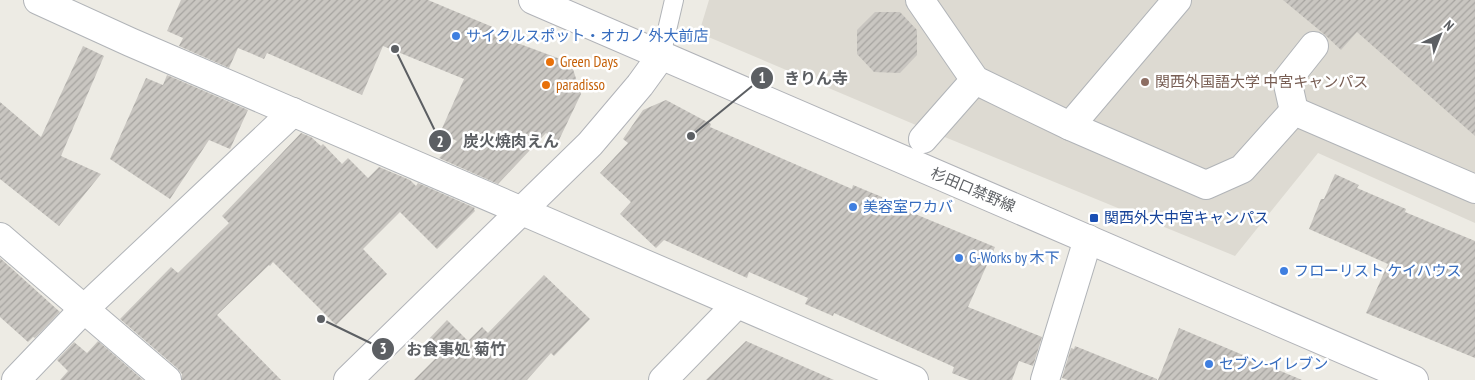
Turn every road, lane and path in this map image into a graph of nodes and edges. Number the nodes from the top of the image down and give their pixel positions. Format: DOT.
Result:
graph roads {
  1 [pos="38,0"];
  2 [pos="532,0"];
  3 [pos="674,0"];
  4 [pos="920,0"];
  5 [pos="1177,0"];
  6 [pos="1314,46"];
  7 [pos="661,56"];
  8 [pos="975,80"];
  9 [pos="1294,111"];
  10 [pos="293,112"];
  11 [pos="1070,126"];
  12 [pos="923,139"];
  13 [pos="1475,189"];
  14 [pos="522,211"];
  15 [pos="0,237"];
  16 [pos="1088,239"];
  17 [pos="737,304"];
  18 [pos="84,309"];
  19 [pos="16,380"];
  20 [pos="167,380"];
  21 [pos="348,380"];
  22 [pos="663,380"];
  23 [pos="914,380"];
  24 [pos="1046,380"];
  25 [pos="1414,380"];
  1 -- 10 [label="street"];
  2 -- 7 [label="street, 杉田口禁野線"];
  3 -- 7 [label="lane"];
  4 -- 8 [label="street"];
  5 -- 11 [label="street"];
  6 -- 9 [label="street"];
  7 -- 14 [label="street"];
  7 -- 16 [label="street, 杉田口禁野線"];
  8 -- 11 [label="street"];
  8 -- 12 [label="street"];
  9 -- 11 [label="street"];
  9 -- 13 [label="street"];
  10 -- 14 [label="street"];
  10 -- 18 [label="street"];
  14 -- 17 [label="street"];
  14 -- 21 [label="street"];
  15 -- 18 [label="street"];
  16 -- 24 [label="street"];
  16 -- 25 [label="street, 杉田口禁野線"];
  17 -- 22 [label="street"];
  17 -- 23 [label="street"];
  18 -- 19 [label="street"];
  18 -- 20 [label="street"];
}
